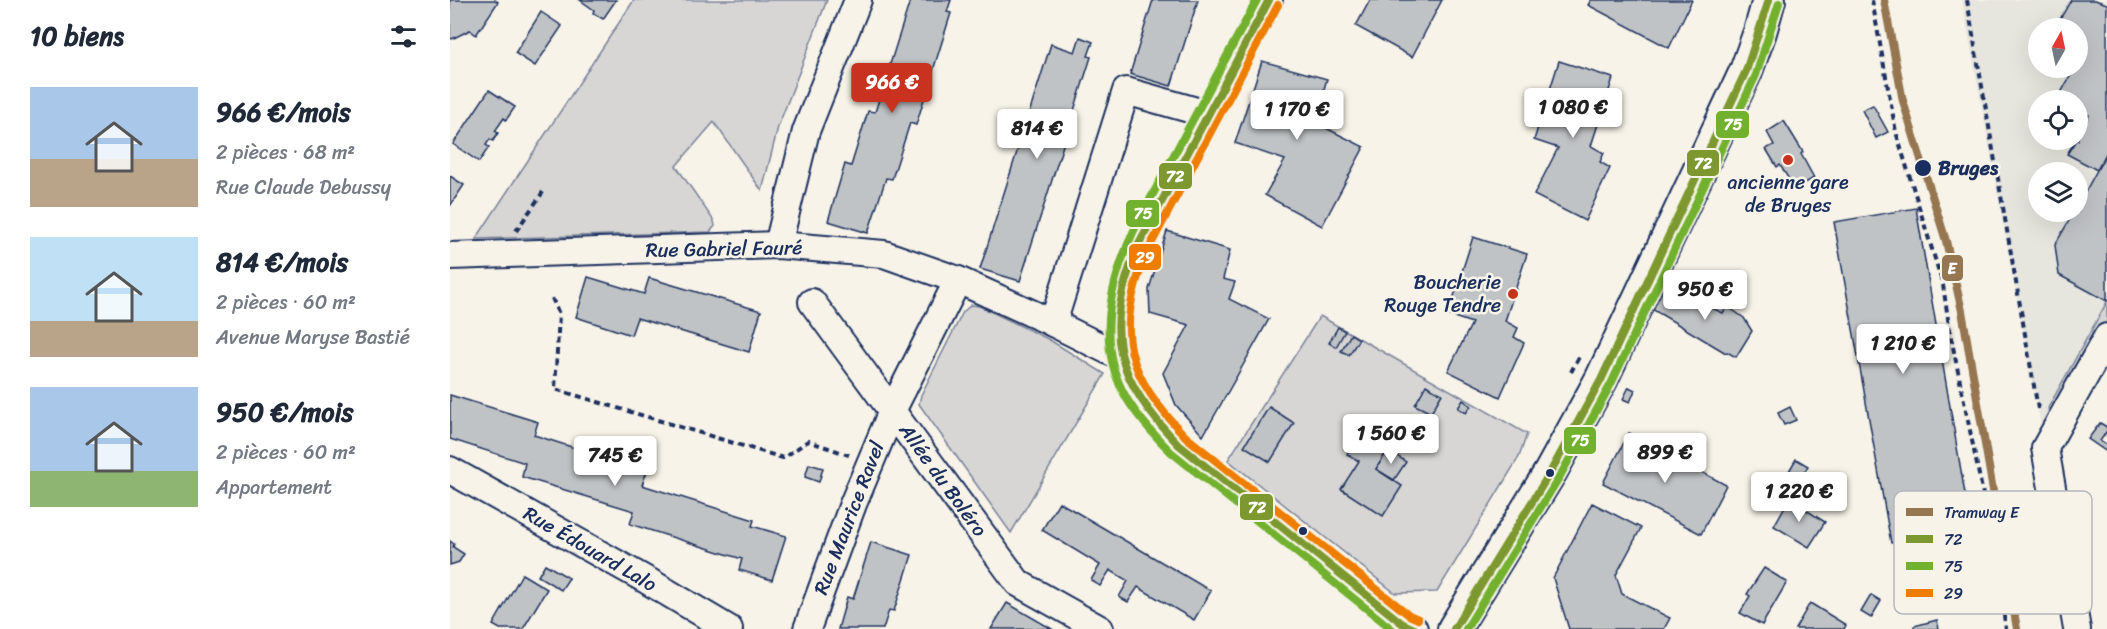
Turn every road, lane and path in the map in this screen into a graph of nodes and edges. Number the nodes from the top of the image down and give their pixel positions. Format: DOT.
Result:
graph roads {
  1 [pos="858,0"];
  2 [pos="1269,0"];
  3 [pos="1768,0"];
  4 [pos="1872,0"];
  5 [pos="1967,0"];
  6 [pos="1207,114"];
  7 [pos="543,192"];
  8 [pos="778,245"];
  9 [pos="499,254"];
  10 [pos="450,256"];
  11 [pos="958,279"];
  12 [pos="552,298"];
  13 [pos="812,302"];
  14 [pos="1053,322"];
  15 [pos="2107,337"];
  16 [pos="1584,346"];
  17 [pos="1121,357"];
  18 [pos="1569,376"];
  19 [pos="892,411"];
  20 [pos="2045,448"];
  21 [pos="870,462"];
  22 [pos="450,470"];
  23 [pos="1982,491"];
  24 [pos="2053,491"];
  25 [pos="2004,614"];
  26 [pos="2074,614"];
  27 [pos="729,629"];
  28 [pos="807,629"];
  29 [pos="1100,629"];
  30 [pos="1414,629"];
  31 [pos="1454,629"];
  32 [pos="2006,629"];
  33 [pos="2077,629"];
  1 -- 8 [label="street"];
  2 -- 6 [label="street"];
  3 -- 31 [label="main road"];
  4 -- 23 [label="path"];
  5 -- 20 [label="path"];
  6 -- 14 [label="street"];
  6 -- 17 [label="street"];
  7 -- 9 [label="path"];
  8 -- 9 [label="street, Rue Gabriel Fauré"];
  8 -- 11 [label="street, Rue Gabriel Fauré"];
  9 -- 10 [label="street, Rue Gabriel Fauré"];
  11 -- 14 [label="street, Rue Gabriel Fauré"];
  11 -- 19 [label="street, Rue Maurice Ravel"];
  12 -- 21 [label="path"];
  13 -- 19 [label="street, Allée du Boléro"];
  14 -- 17 [label="street, Rue Gabriel Fauré"];
  15 -- 20 [label="street"];
  16 -- 18 [label="path"];
  17 -- 30 [label="street"];
  19 -- 21 [label="street, Rue Maurice Ravel"];
  19 -- 29 [label="street, Allée du Boléro"];
  20 -- 24 [label="street"];
  21 -- 28 [label="street, Rue Maurice Ravel"];
  22 -- 27 [label="street, Rue Édouard Lalo"];
  25 -- 32 [label="path"];
  26 -- 33 [label="street"];
}
